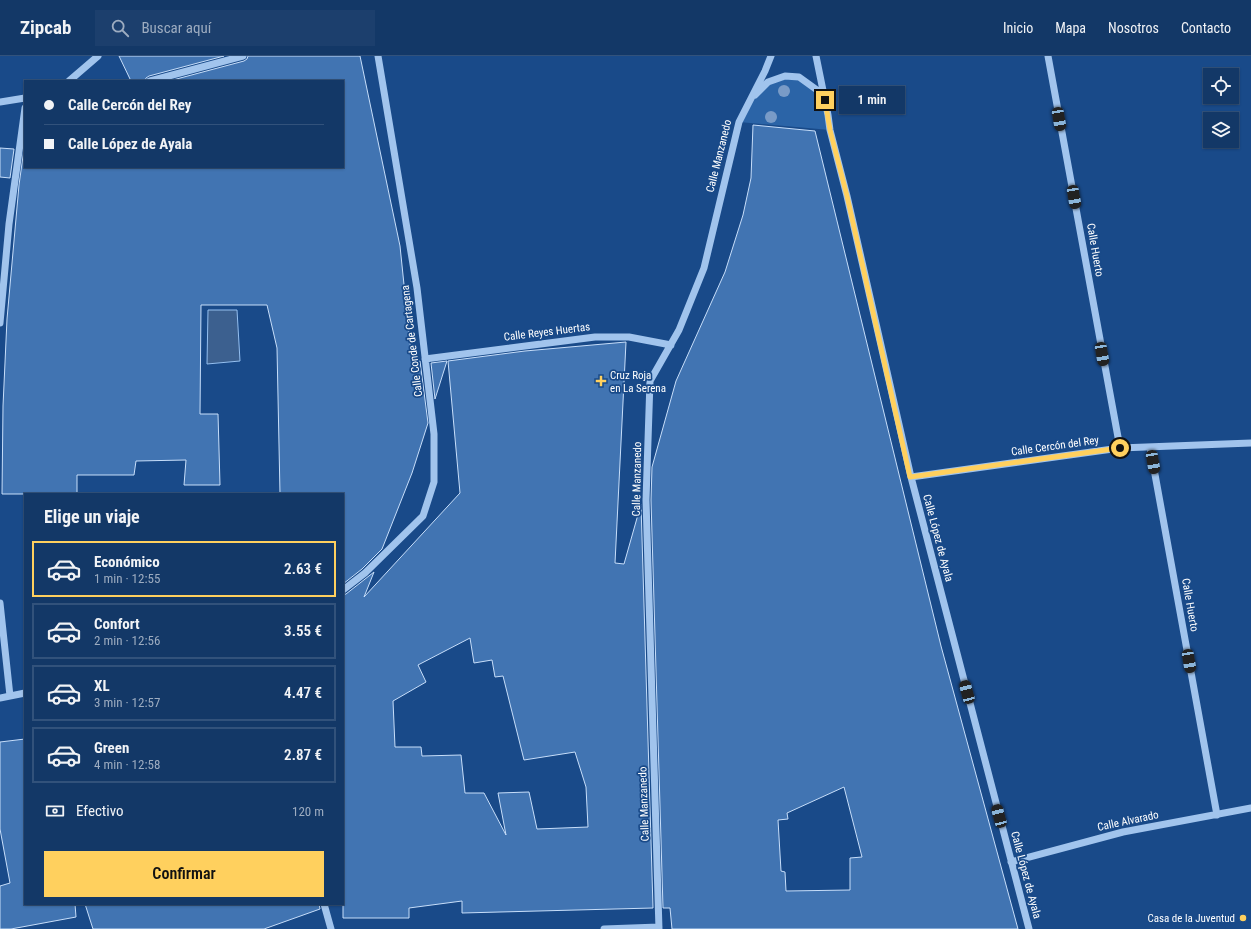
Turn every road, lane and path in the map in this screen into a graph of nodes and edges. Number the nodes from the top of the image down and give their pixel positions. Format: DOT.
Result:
graph roads {
  1 [pos="98,56"];
  2 [pos="244,56"];
  3 [pos="378,56"];
  4 [pos="771,56"];
  5 [pos="816,56"];
  6 [pos="1048,56"];
  7 [pos="70,80"];
  8 [pos="154,80"];
  9 [pos="24,98"];
  10 [pos="749,100"];
  11 [pos="0,102"];
  12 [pos="24,115"];
  13 [pos="828,115"];
  14 [pos="0,323"];
  15 [pos="671,345"];
  16 [pos="425,358"];
  17 [pos="1251,444"];
  18 [pos="1150,447"];
  19 [pos="1120,448"];
  20 [pos="910,477"];
  21 [pos="344,589"];
  22 [pos="0,603"];
  23 [pos="24,693"];
  24 [pos="10,696"];
  25 [pos="0,698"];
  26 [pos="1251,808"];
  27 [pos="1217,815"];
  28 [pos="1011,862"];
  29 [pos="324,905"];
  30 [pos="659,928"];
  31 [pos="331,929"];
  32 [pos="604,929"];
  33 [pos="1029,929"];
  1 -- 7 [label="street"];
  2 -- 8 [label="street"];
  3 -- 16 [label="street, Calle Conde de Cartagena"];
  4 -- 10 [label="street, Calle Manzanedo"];
  5 -- 13 [label="street, Calle López de Ayala"];
  6 -- 19 [label="street, Calle Huerto"];
  9 -- 11 [label="street"];
  10 -- 13 [label="street"];
  10 -- 15 [label="street, Calle Manzanedo"];
  12 -- 14 [label="street"];
  13 -- 20 [label="street, Calle López de Ayala"];
  15 -- 16 [label="street, Calle Reyes Huertas"];
  15 -- 30 [label="street, Calle Manzanedo"];
  16 -- 21 [label="street, Calle Conde de Cartagena"];
  17 -- 18 [label="street, Calle Cercón del Rey"];
  18 -- 19 [label="street, Calle Cercón del Rey"];
  18 -- 27 [label="street, Calle Huerto"];
  19 -- 20 [label="street, Calle Cercón del Rey"];
  20 -- 28 [label="street, Calle López de Ayala"];
  22 -- 24 [label="street"];
  23 -- 24 [label="street"];
  24 -- 25 [label="street"];
  26 -- 27 [label="street, Calle Alvarado"];
  27 -- 28 [label="street, Calle Alvarado"];
  28 -- 33 [label="street, Calle López de Ayala"];
  29 -- 31 [label="street"];
  30 -- 32 [label="street"];
}
